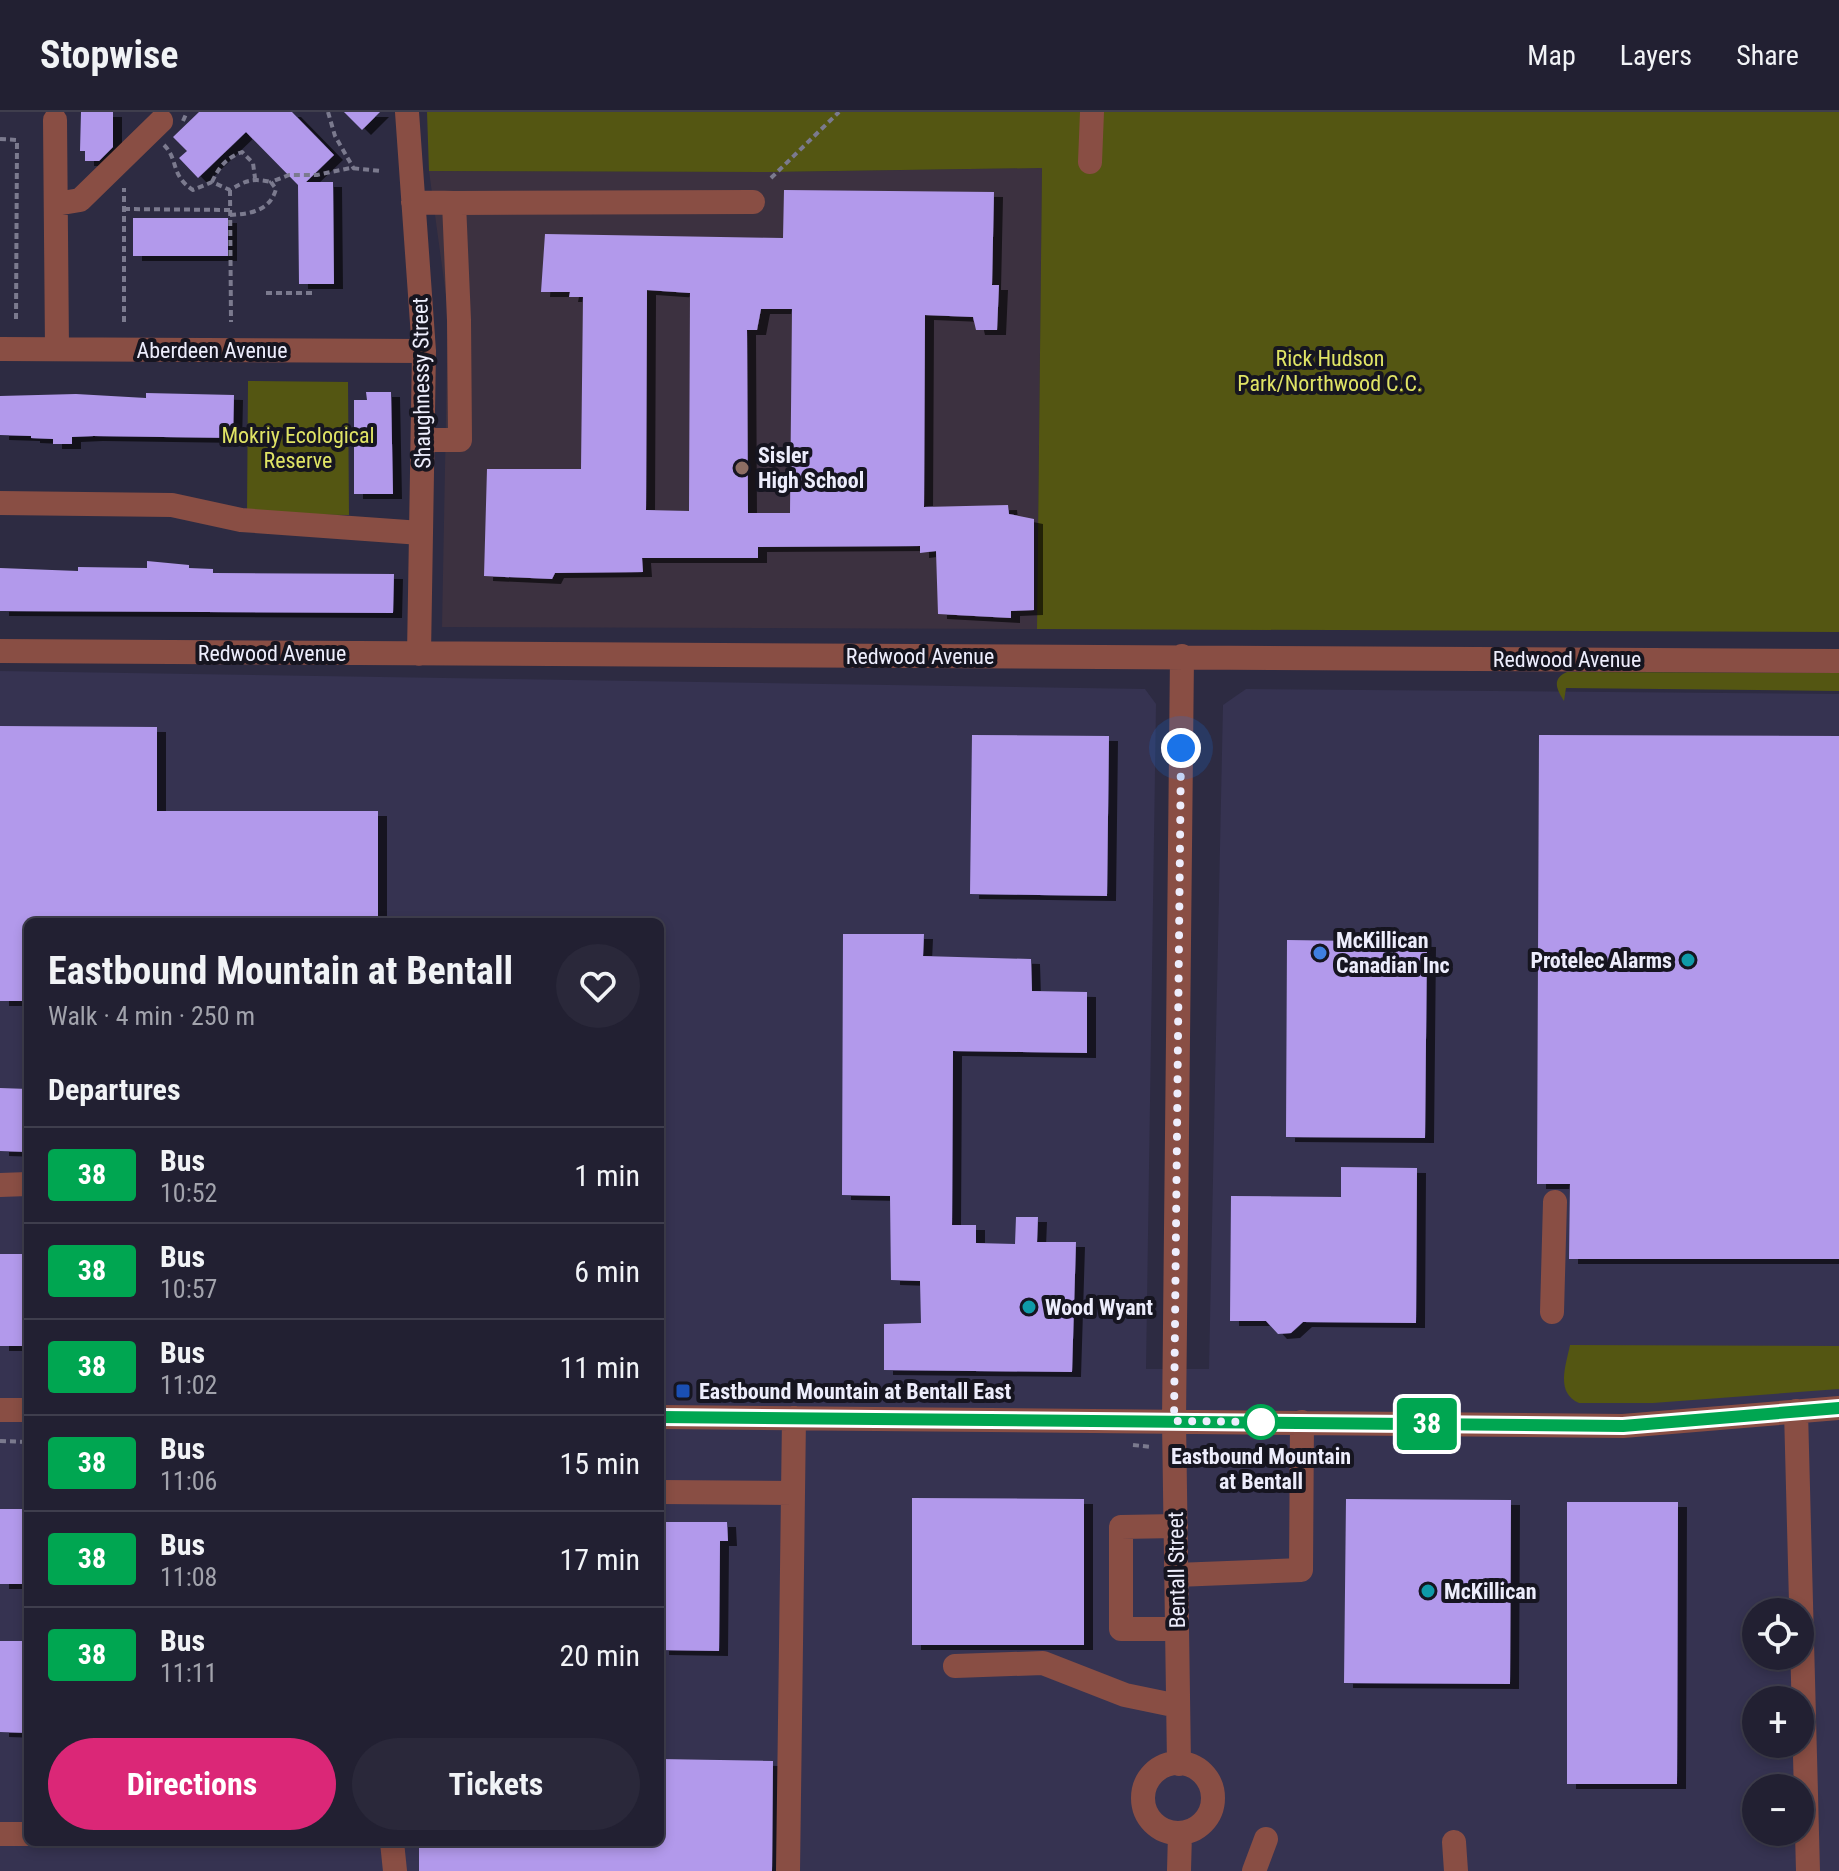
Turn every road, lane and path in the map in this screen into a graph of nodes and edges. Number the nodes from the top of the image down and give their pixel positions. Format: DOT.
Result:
graph roads {
  1 [pos="328,112"];
  2 [pos="407,112"];
  3 [pos="839,112"];
  4 [pos="1092,112"];
  5 [pos="55,120"];
  6 [pos="161,121"];
  7 [pos="0,139"];
  8 [pos="1090,162"];
  9 [pos="354,169"];
  10 [pos="381,171"];
  11 [pos="255,178"];
  12 [pos="771,178"];
  13 [pos="212,182"];
  14 [pos="271,182"];
  15 [pos="124,185"];
  16 [pos="230,190"];
  17 [pos="413,202"];
  18 [pos="753,202"];
  19 [pos="454,203"];
  20 [pos="56,204"];
  21 [pos="124,209"];
  22 [pos="230,212"];
  23 [pos="266,293"];
  24 [pos="313,293"];
  25 [pos="16,321"];
  26 [pos="124,322"];
  27 [pos="231,322"];
  28 [pos="0,349"];
  29 [pos="57,349"];
  30 [pos="424,351"];
  31 [pos="423,440"];
  32 [pos="0,503"];
  33 [pos="421,533"];
  34 [pos="0,651"];
  35 [pos="419,654"];
  36 [pos="1182,656"];
  37 [pos="1839,661"];
  38 [pos="24,1184"];
  39 [pos="0,1185"];
  40 [pos="1555,1202"];
  41 [pos="1552,1312"];
  42 [pos="1839,1408"];
  43 [pos="0,1410"];
  44 [pos="24,1410"];
  45 [pos="1796,1411"];
  46 [pos="664,1417"];
  47 [pos="794,1418"];
  48 [pos="1174,1421"];
  49 [pos="1302,1422"];
  50 [pos="0,1441"];
  51 [pos="24,1442"];
  52 [pos="664,1492"];
  53 [pos="793,1493"];
  54 [pos="1176,1526"];
  55 [pos="1176,1575"];
  56 [pos="1177,1629"];
  57 [pos="955,1666"];
  58 [pos="1178,1706"];
  59 [pos="1179,1764"];
  60 [pos="1180,1833"];
  61 [pos="0,1834"];
  62 [pos="24,1834"];
  63 [pos="1266,1839"];
  64 [pos="1454,1842"];
  65 [pos="392,1846"];
  66 [pos="395,1871"];
  67 [pos="788,1871"];
  68 [pos="1179,1871"];
  69 [pos="1254,1871"];
  70 [pos="1456,1871"];
  71 [pos="1808,1871"];
  1 -- 9 [label="path"];
  2 -- 17 [label="street, Shaughnessy Street"];
  3 -- 12 [label="path"];
  4 -- 8 [label="street"];
  5 -- 20 [label="street"];
  6 -- 13 [label="path"];
  6 -- 20 [label="street"];
  7 -- 25 [label="path"];
  9 -- 10 [label="path"];
  9 -- 14 [label="path"];
  11 -- 13 [label="path"];
  11 -- 14 [label="path"];
  11 -- 16 [label="path"];
  13 -- 16 [label="path"];
  14 -- 22 [label="path"];
  15 -- 21 [label="path"];
  16 -- 22 [label="path"];
  17 -- 19 [label="street"];
  17 -- 30 [label="street, Shaughnessy Street"];
  18 -- 19 [label="street"];
  19 -- 31 [label="street"];
  20 -- 29 [label="street"];
  21 -- 22 [label="path"];
  21 -- 26 [label="path"];
  22 -- 27 [label="path"];
  23 -- 24 [label="path"];
  28 -- 29 [label="street, Aberdeen Avenue"];
  29 -- 30 [label="street, Aberdeen Avenue"];
  30 -- 31 [label="street, Shaughnessy Street"];
  31 -- 33 [label="street, Shaughnessy Street"];
  32 -- 33 [label="street"];
  33 -- 35 [label="street, Shaughnessy Street"];
  34 -- 35 [label="street, Redwood Avenue"];
  35 -- 36 [label="street, Redwood Avenue"];
  36 -- 37 [label="street, Redwood Avenue"];
  36 -- 48 [label="street, Bentall Street"];
  38 -- 39 [label="street"];
  40 -- 41 [label="street"];
  42 -- 45 [label="street"];
  43 -- 44 [label="street"];
  45 -- 49 [label="street"];
  45 -- 71 [label="street"];
  46 -- 47 [label="street"];
  47 -- 48 [label="street"];
  47 -- 53 [label="street"];
  48 -- 49 [label="street"];
  48 -- 54 [label="street, Bentall Street"];
  49 -- 55 [label="street"];
  50 -- 51 [label="path"];
  52 -- 53 [label="street"];
  53 -- 67 [label="street"];
  54 -- 55 [label="street, Bentall Street"];
  54 -- 56 [label="street"];
  55 -- 56 [label="street, Bentall Street"];
  56 -- 58 [label="street, Bentall Street"];
  57 -- 58 [label="street"];
  58 -- 59 [label="street, Bentall Street"];
  59 -- 60 [label="street"];
  59 -- 60 [label="street"];
  60 -- 68 [label="street"];
  61 -- 62 [label="street"];
  63 -- 69 [label="street"];
  64 -- 70 [label="street"];
  65 -- 66 [label="street"];
}
